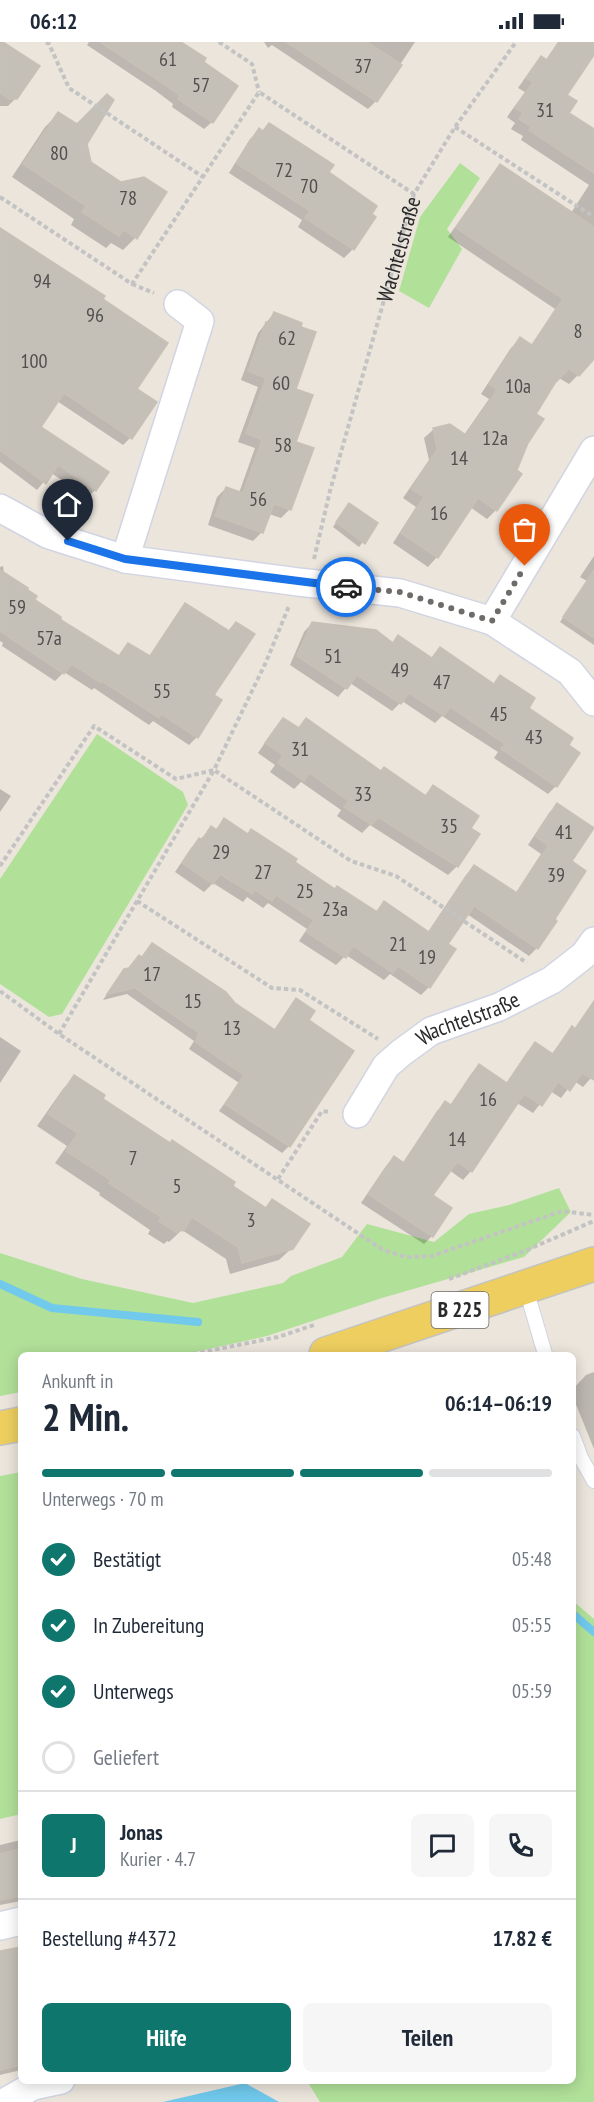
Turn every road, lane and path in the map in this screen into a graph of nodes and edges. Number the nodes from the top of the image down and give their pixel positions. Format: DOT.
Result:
graph roads {
  1 [pos="46,42"];
  2 [pos="219,42"];
  3 [pos="516,42"];
  4 [pos="259,92"];
  5 [pos="455,127"];
  6 [pos="203,177"];
  7 [pos="414,194"];
  8 [pos="0,197"];
  9 [pos="594,217"];
  10 [pos="178,304"];
  11 [pos="594,450"];
  12 [pos="0,508"];
  13 [pos="125,559"];
  14 [pos="303,583"];
  15 [pos="492,621"];
  16 [pos="594,702"];
  17 [pos="214,770"];
  18 [pos="0,866"];
  19 [pos="136,901"];
  20 [pos="594,940"];
  21 [pos="552,980"];
  22 [pos="0,991"];
  23 [pos="59,1034"];
  24 [pos="401,1053"];
  25 [pos="357,1114"];
  26 [pos="278,1179"];
  27 [pos="594,1215"];
  28 [pos="594,1221"];
  29 [pos="594,1264"];
  30 [pos="446,1280"];
  31 [pos="526,1289"];
  32 [pos="323,1322"];
  33 [pos="203,1352"];
  34 [pos="332,1352"];
  35 [pos="544,1352"];
  36 [pos="18,1425"];
  37 [pos="0,1428"];
  38 [pos="576,1444"];
  39 [pos="594,1480"];
  40 [pos="18,1922"];
  41 [pos="0,1926"];
  42 [pos="42,2084"];
  43 [pos="5,2102"];
  1 -- 6 [label="path"];
  2 -- 4 [label="path"];
  3 -- 5 [label="path"];
  4 -- 6 [label="path"];
  4 -- 7 [label="path, Wachtelstraße"];
  5 -- 7 [label="path"];
  5 -- 9 [label="path"];
  6 -- 8 [label="path"];
  7 -- 14 [label="path, Wachtelstraße"];
  10 -- 13 [label="street"];
  11 -- 15 [label="street"];
  12 -- 13 [label="street"];
  13 -- 14 [label="street"];
  14 -- 15 [label="street"];
  14 -- 17 [label="path, Wachtelstraße"];
  15 -- 16 [label="street"];
  17 -- 18 [label="path"];
  17 -- 19 [label="path, Wachtelstraße"];
  17 -- 21 [label="path"];
  19 -- 23 [label="path, Wachtelstraße"];
  19 -- 24 [label="path"];
  20 -- 21 [label="street, Wachtelstraße"];
  21 -- 24 [label="street, Wachtelstraße"];
  22 -- 23 [label="path"];
  23 -- 26 [label="path"];
  24 -- 25 [label="street, Wachtelstraße"];
  25 -- 26 [label="path"];
  26 -- 27 [label="path"];
  28 -- 30 [label="path"];
  29 -- 31 [label="main road, B 225"];
  31 -- 34 [label="main road, B 225"];
  31 -- 35 [label="lane"];
  32 -- 33 [label="path"];
  36 -- 37 [label="main road"];
  38 -- 39 [label="lane"];
  40 -- 41 [label="street"];
  42 -- 43 [label="street"];
}
